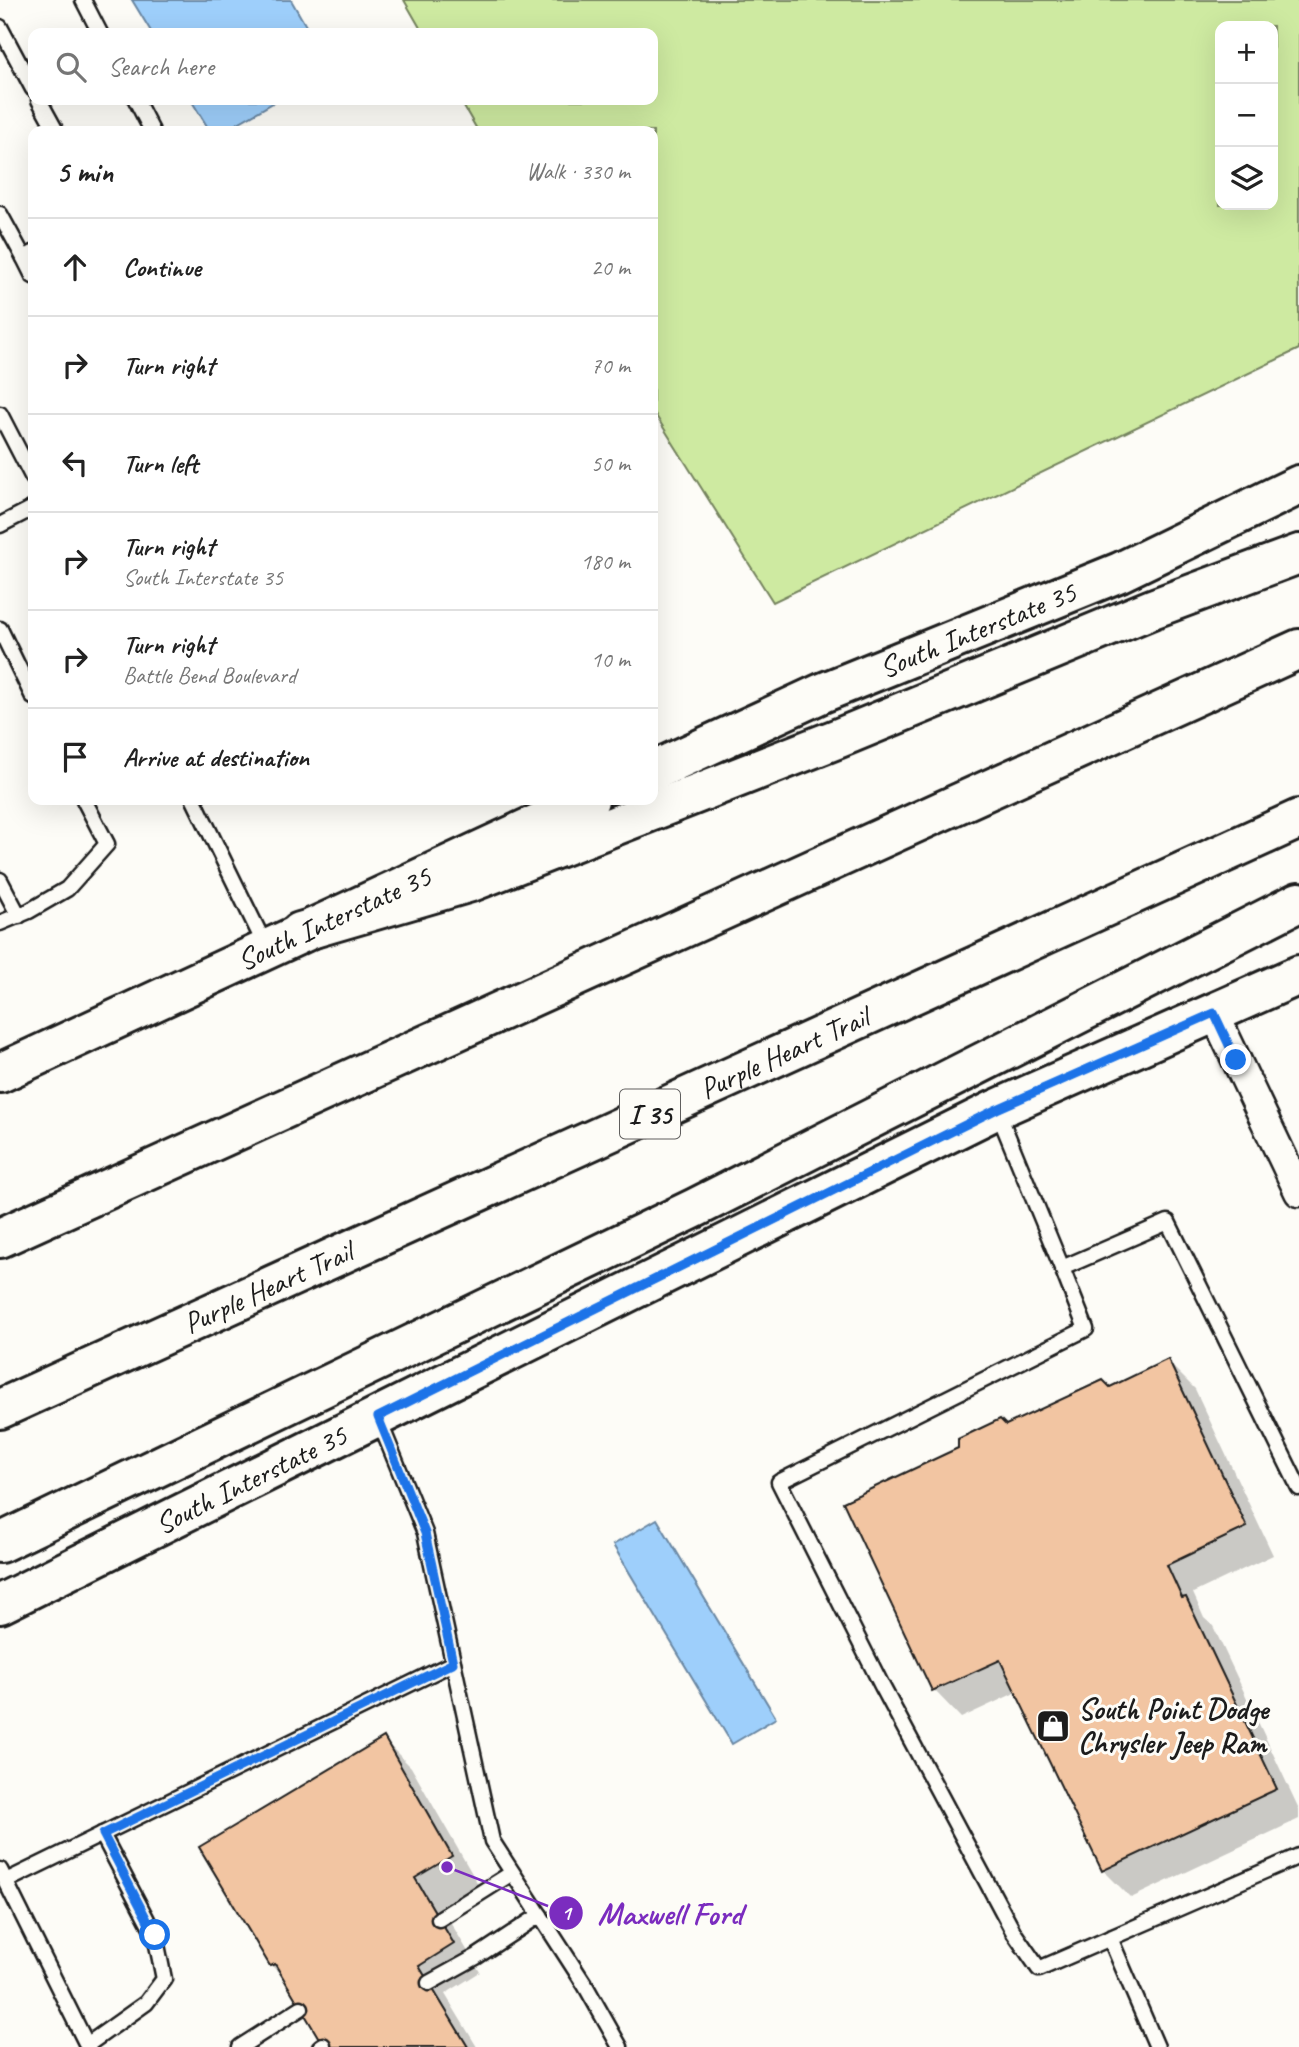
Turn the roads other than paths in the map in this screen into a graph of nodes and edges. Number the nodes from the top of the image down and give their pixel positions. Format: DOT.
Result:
graph roads {
  1 [pos="83,0"];
  2 [pos="0,27"];
  3 [pos="97,28"];
  4 [pos="28,80"];
  5 [pos="42,105"];
  6 [pos="138,105"];
  7 [pos="53,126"];
  8 [pos="149,126"];
  9 [pos="0,215"];
  10 [pos="28,254"];
  11 [pos="0,414"];
  12 [pos="28,468"];
  13 [pos="1299,485"];
  14 [pos="28,510"];
  15 [pos="0,524"];
  16 [pos="1299,554"];
  17 [pos="0,629"];
  18 [pos="1299,649"];
  19 [pos="28,687"];
  20 [pos="658,769"];
  21 [pos="87,805"];
  22 [pos="197,805"];
  23 [pos="578,805"];
  24 [pos="1299,819"];
  25 [pos="0,880"];
  26 [pos="1299,902"];
  27 [pos="19,916"];
  28 [pos="0,923"];
  29 [pos="284,940"];
  30 [pos="1299,975"];
  31 [pos="1214,1013"];
  32 [pos="0,1073"];
  33 [pos="997,1109"];
  34 [pos="1299,1192"];
  35 [pos="0,1238"];
  36 [pos="1062,1268"];
  37 [pos="0,1409"];
  38 [pos="378,1417"];
  39 [pos="1299,1488"];
  40 [pos="0,1543"];
  41 [pos="0,1604"];
  42 [pos="453,1663"];
  43 [pos="103,1834"];
  44 [pos="1299,1856"];
  45 [pos="512,1873"];
  46 [pos="3,1875"];
  47 [pos="540,1915"];
  48 [pos="439,1919"];
  49 [pos="1110,1938"];
  50 [pos="429,1983"];
  51 [pos="301,2008"];
  52 [pos="88,2046"];
  53 [pos="240,2047"];
  54 [pos="620,2047"];
  55 [pos="1157,2047"];
  1 -- 3 [label="lane"];
  2 -- 4 [label="lane"];
  5 -- 7 [label="lane"];
  6 -- 8 [label="lane"];
  9 -- 10 [label="lane"];
  11 -- 12 [label="lane"];
  13 -- 20 [label="main road, South Interstate 35"];
  14 -- 15 [label="lane"];
  16 -- 29 [label="main road"];
  17 -- 19 [label="lane"];
  18 -- 35 [label="main road"];
  21 -- 27 [label="lane"];
  22 -- 29 [label="lane"];
  23 -- 29 [label="main road, South Interstate 35"];
  24 -- 37 [label="main road, Purple Heart Trail / I 35"];
  25 -- 27 [label="lane"];
  26 -- 40 [label="main road"];
  27 -- 28 [label="lane"];
  29 -- 32 [label="main road, South Interstate 35"];
  30 -- 31 [label="main road, South Interstate 35"];
  31 -- 33 [label="main road, South Interstate 35"];
  31 -- 34 [label="street"];
  33 -- 36 [label="lane"];
  33 -- 38 [label="main road, South Interstate 35"];
  36 -- 39 [label="lane"];
  36 -- 49 [label="lane"];
  38 -- 41 [label="main road, South Interstate 35"];
  38 -- 42 [label="lane"];
  42 -- 43 [label="lane"];
  42 -- 45 [label="lane"];
  43 -- 46 [label="lane"];
  43 -- 52 [label="lane"];
  44 -- 49 [label="lane"];
  45 -- 47 [label="lane"];
  45 -- 48 [label="lane"];
  46 -- 52 [label="lane"];
  47 -- 50 [label="lane"];
  47 -- 54 [label="lane"];
  49 -- 55 [label="lane"];
  51 -- 53 [label="lane"];
}
